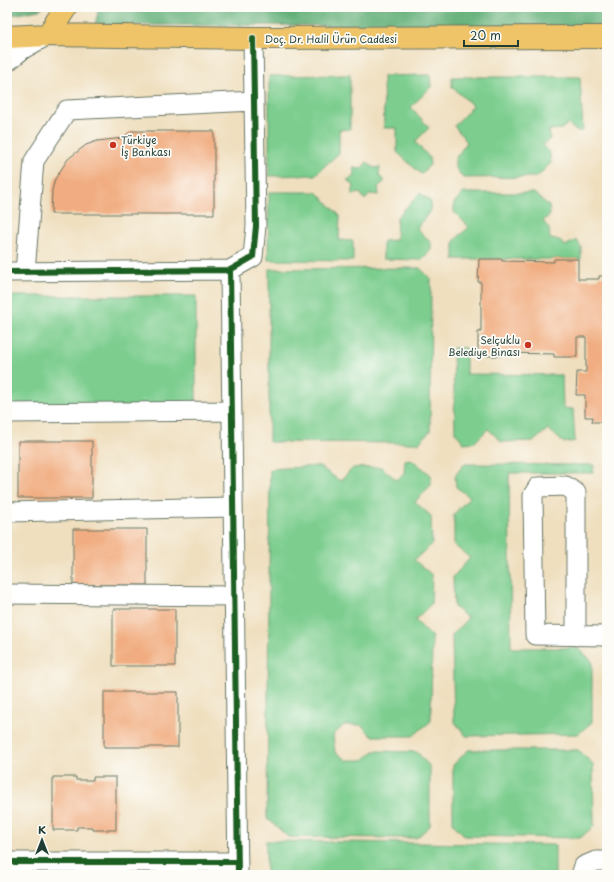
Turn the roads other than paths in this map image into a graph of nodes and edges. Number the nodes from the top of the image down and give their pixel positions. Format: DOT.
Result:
graph roads {
  1 [pos="66,7"];
  2 [pos="48,35"];
  3 [pos="7,37"];
  4 [pos="607,37"];
  5 [pos="253,38"];
  6 [pos="7,62"];
  7 [pos="254,101"];
  8 [pos="230,270"];
  9 [pos="16,272"];
  10 [pos="232,411"];
  11 [pos="7,412"];
  12 [pos="233,507"];
  13 [pos="7,512"];
  14 [pos="7,594"];
  15 [pos="234,596"];
  16 [pos="576,636"];
  17 [pos="607,636"];
  18 [pos="607,861"];
  19 [pos="7,862"];
  20 [pos="238,868"];
  21 [pos="581,875"];
  1 -- 2 [label="main road"];
  2 -- 3 [label="main road, Doç. Dr. Halil Ürün Caddesi"];
  2 -- 5 [label="main road, Doç. Dr. Halil Ürün Caddesi"];
  2 -- 6 [label="street"];
  4 -- 5 [label="main road, Doç. Dr. Halil Ürün Caddesi"];
  5 -- 7 [label="street"];
  7 -- 8 [label="street"];
  7 -- 9 [label="street"];
  8 -- 9 [label="street"];
  8 -- 10 [label="street"];
  10 -- 11 [label="street"];
  10 -- 12 [label="street"];
  12 -- 13 [label="street"];
  12 -- 15 [label="street"];
  14 -- 15 [label="street"];
  15 -- 20 [label="street"];
  16 -- 16 [label="street"];
  16 -- 17 [label="street"];
  18 -- 21 [label="street"];
  19 -- 20 [label="street"];
}
